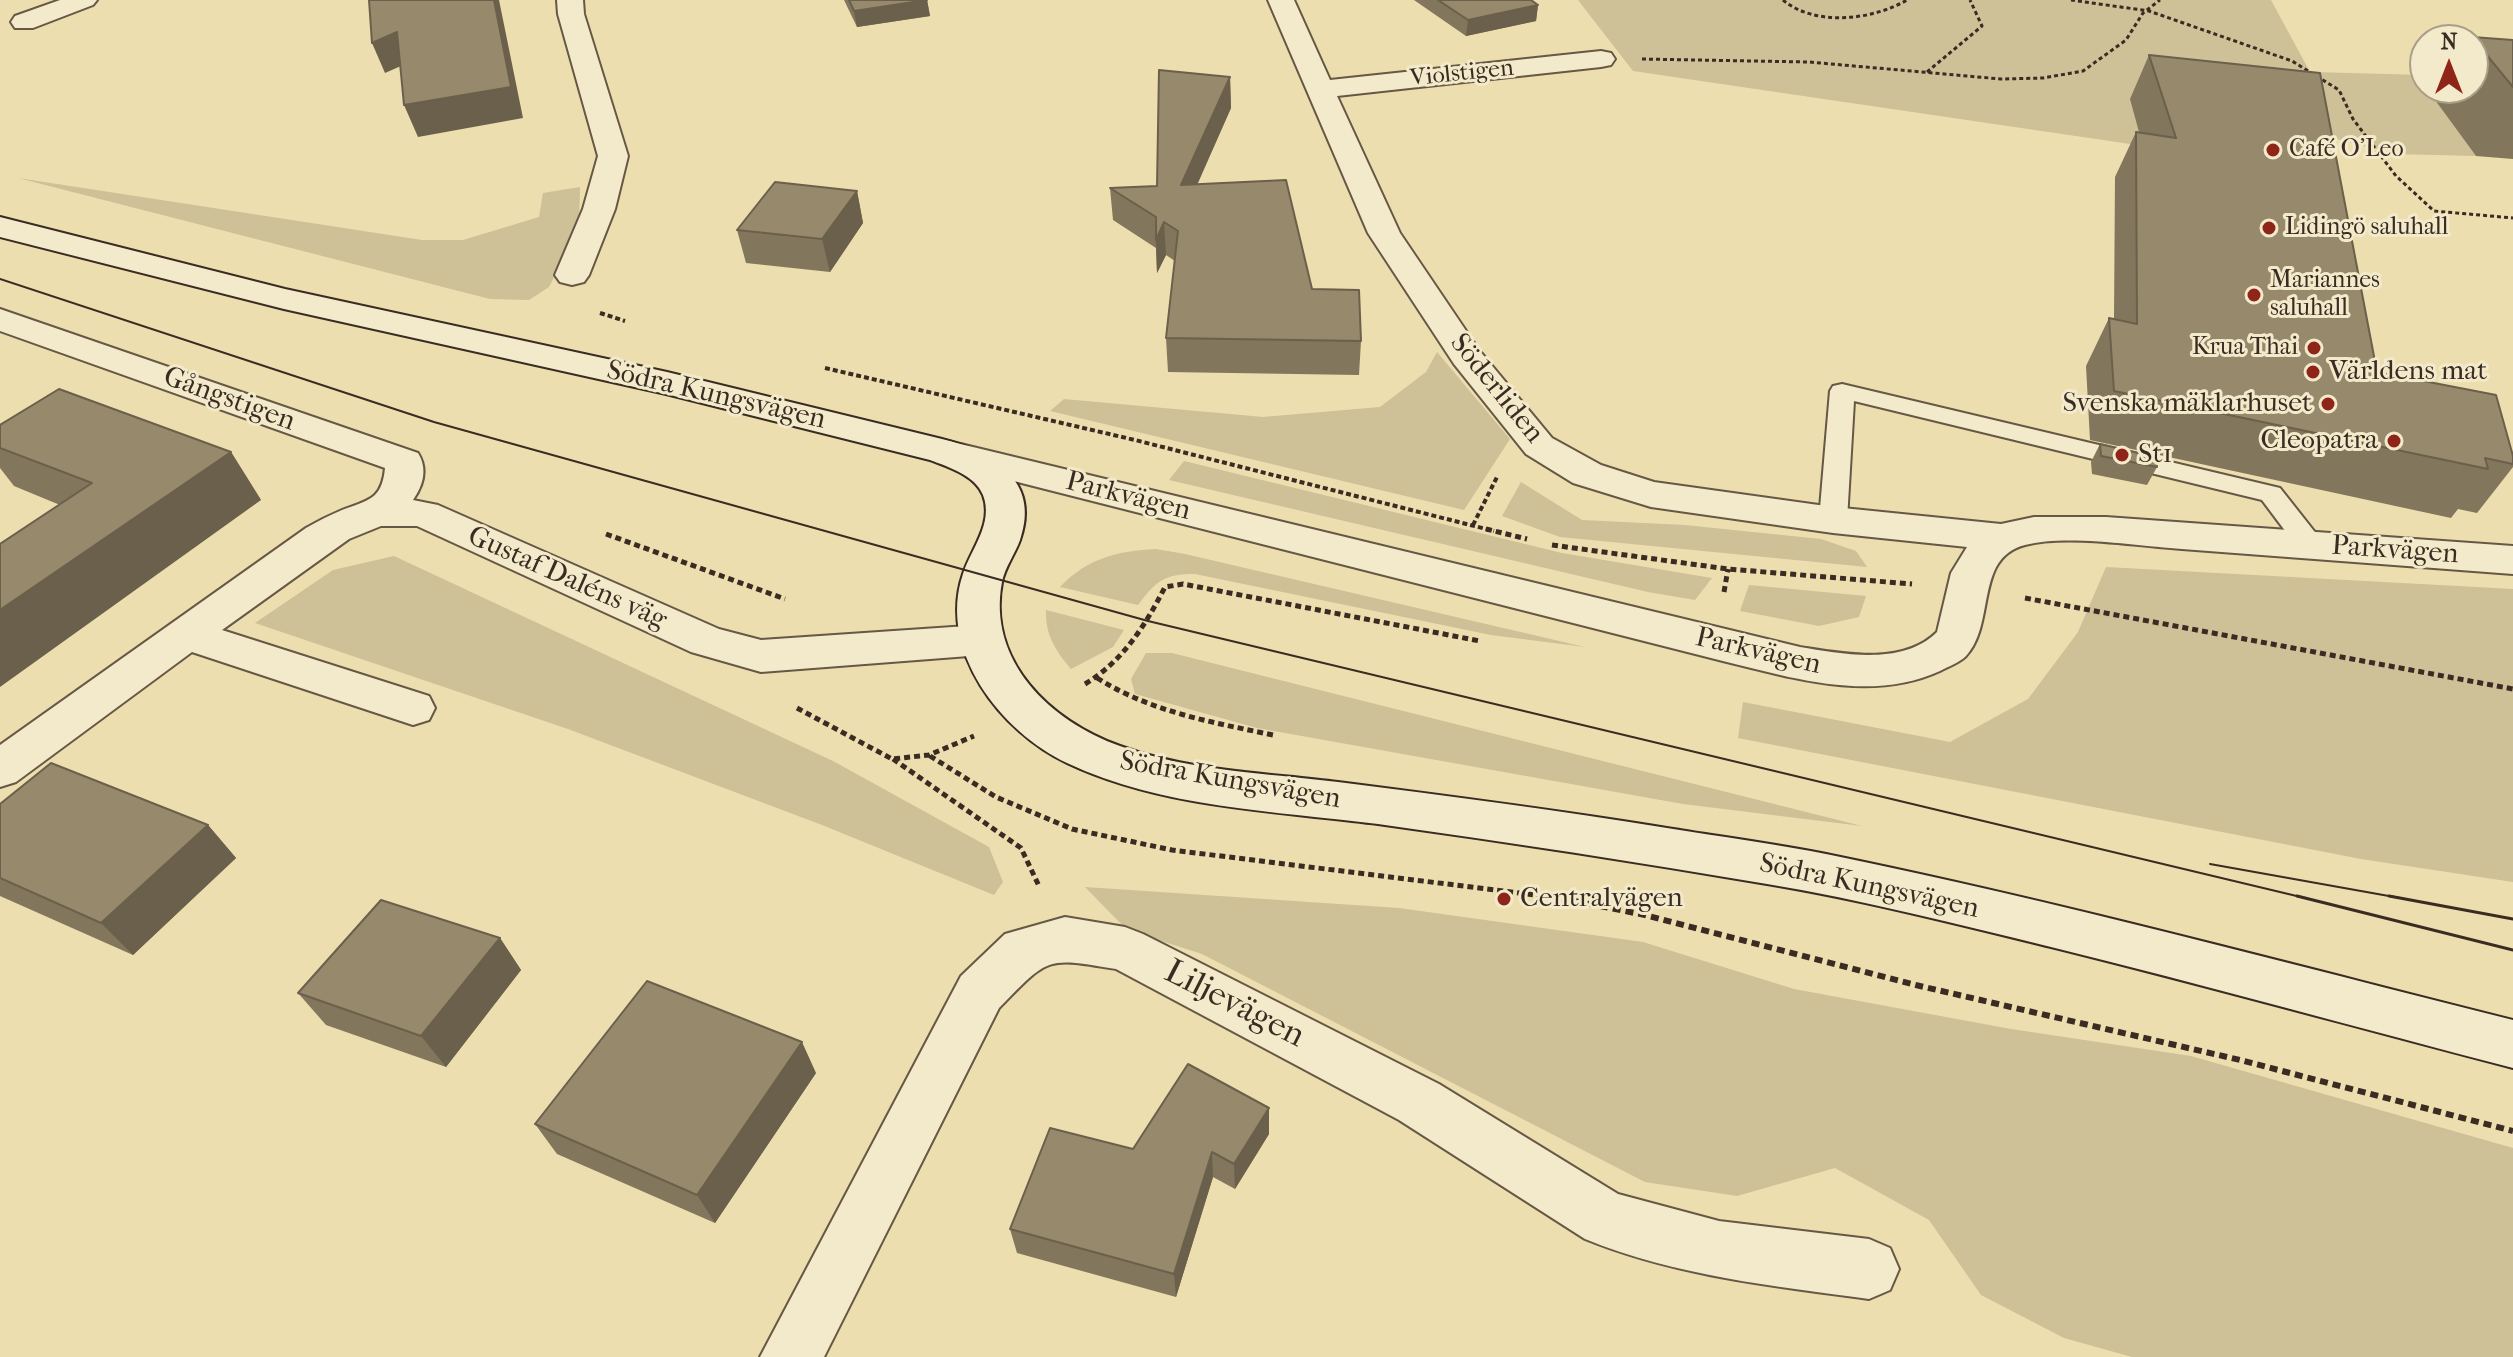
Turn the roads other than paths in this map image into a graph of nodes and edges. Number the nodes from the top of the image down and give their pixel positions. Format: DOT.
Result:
graph roads {
  1 [pos="84,0"];
  2 [pos="570,0"];
  3 [pos="1281,0"];
  4 [pos="24,22"];
  5 [pos="1601,59"];
  6 [pos="1322,89"];
  7 [pos="0,227"];
  8 [pos="572,275"];
  9 [pos="0,319"];
  10 [pos="944,452"];
  11 [pos="383,511"];
  12 [pos="1833,520"];
  13 [pos="1998,537"];
  14 [pos="2311,545"];
  15 [pos="2513,560"];
  16 [pos="189,635"];
  17 [pos="982,640"];
  18 [pos="413,708"];
  19 [pos="0,769"];
  20 [pos="2513,1044"];
  21 [pos="1869,1269"];
  22 [pos="791,1357"];
  1 -- 4 [label="street"];
  2 -- 8 [label="street"];
  3 -- 6 [label="street, Söderliden"];
  5 -- 6 [label="street, Violstigen"];
  6 -- 12 [label="street, Söderliden"];
  7 -- 10 [label="street, Södra Kungsvägen"];
  9 -- 11 [label="street, Gångstigen"];
  10 -- 13 [label="street, Parkvägen"];
  10 -- 17 [label="street, Södra Kungsvägen"];
  11 -- 16 [label="street, Gustaf Daléns väg"];
  11 -- 17 [label="street, Gustaf Daléns väg"];
  12 -- 13 [label="street, Söderliden"];
  12 -- 14 [label="lane"];
  13 -- 14 [label="street, Parkvägen"];
  14 -- 15 [label="street, Parkvägen"];
  16 -- 18 [label="street"];
  16 -- 19 [label="street, Gustaf Daléns väg"];
  17 -- 20 [label="street, Södra Kungsvägen"];
  21 -- 22 [label="street, Liljevägen"];
}
